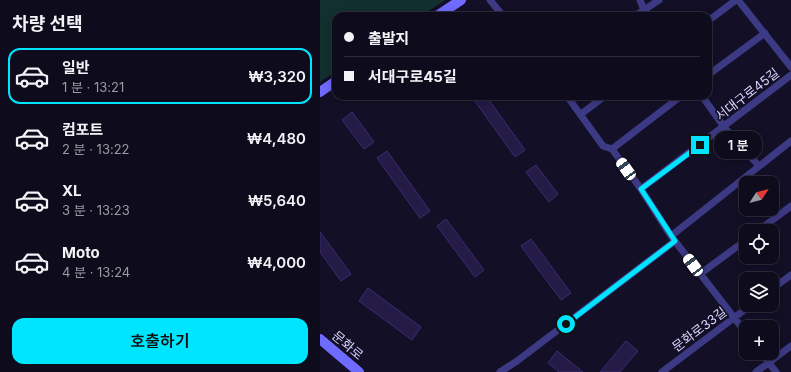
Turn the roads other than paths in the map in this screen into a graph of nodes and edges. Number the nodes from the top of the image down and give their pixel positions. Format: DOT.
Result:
graph roads {
  1 [pos="461,0"];
  2 [pos="490,0"];
  3 [pos="640,0"];
  4 [pos="659,0"];
  5 [pos="737,0"];
  6 [pos="644,10"];
  7 [pos="442,12"];
  8 [pos="500,12"];
  9 [pos="641,12"];
  10 [pos="712,18"];
  11 [pos="765,33"];
  12 [pos="791,67"];
  13 [pos="712,72"];
  14 [pos="791,75"];
  15 [pos="332,84"];
  16 [pos="320,92"];
  17 [pos="570,100"];
  18 [pos="600,100"];
  19 [pos="676,100"];
  20 [pos="705,100"];
  21 [pos="581,114"];
  22 [pos="724,127"];
  23 [pos="791,141"];
  24 [pos="612,149"];
  25 [pos="759,166"];
  26 [pos="641,189"];
  27 [pos="791,206"];
  28 [pos="767,224"];
  29 [pos="673,238"];
  30 [pos="739,245"];
  31 [pos="700,274"];
  32 [pos="791,275"];
  33 [pos="779,284"];
  34 [pos="742,312"];
  35 [pos="735,317"];
  36 [pos="739,323"];
  37 [pos="320,338"];
  38 [pos="791,346"];
  39 [pos="766,360"];
  40 [pos="768,363"];
  41 [pos="359,372"];
  42 [pos="500,372"];
  43 [pos="662,372"];
  44 [pos="756,372"];
  45 [pos="776,372"];
  1 -- 7 [label="main road"];
  2 -- 8 [label="street"];
  3 -- 6 [label="street"];
  4 -- 6 [label="street"];
  5 -- 10 [label="street, 서대구로45길"];
  5 -- 11 [label="street, 서대구로45길"];
  6 -- 9 [label="street"];
  11 -- 12 [label="street, 서대구로45길"];
  11 -- 13 [label="street"];
  14 -- 22 [label="street, 서대구로45길"];
  15 -- 16 [label="main road"];
  17 -- 21 [label="street"];
  18 -- 21 [label="street"];
  19 -- 24 [label="street"];
  20 -- 22 [label="street"];
  21 -- 24 [label="street"];
  22 -- 25 [label="street"];
  22 -- 26 [label="street, 서대구로45길"];
  23 -- 25 [label="street"];
  24 -- 26 [label="street"];
  25 -- 29 [label="street"];
  26 -- 29 [label="street"];
  27 -- 28 [label="street"];
  29 -- 31 [label="street"];
  29 -- 42 [label="street"];
  30 -- 31 [label="street"];
  31 -- 35 [label="street"];
  32 -- 33 [label="street"];
  34 -- 35 [label="street, 문화로33길"];
  35 -- 36 [label="street"];
  35 -- 43 [label="street, 문화로33길"];
  37 -- 41 [label="main road, 문화로"];
  38 -- 40 [label="street"];
  39 -- 40 [label="street"];
  40 -- 44 [label="street"];
  40 -- 45 [label="street"];
}
